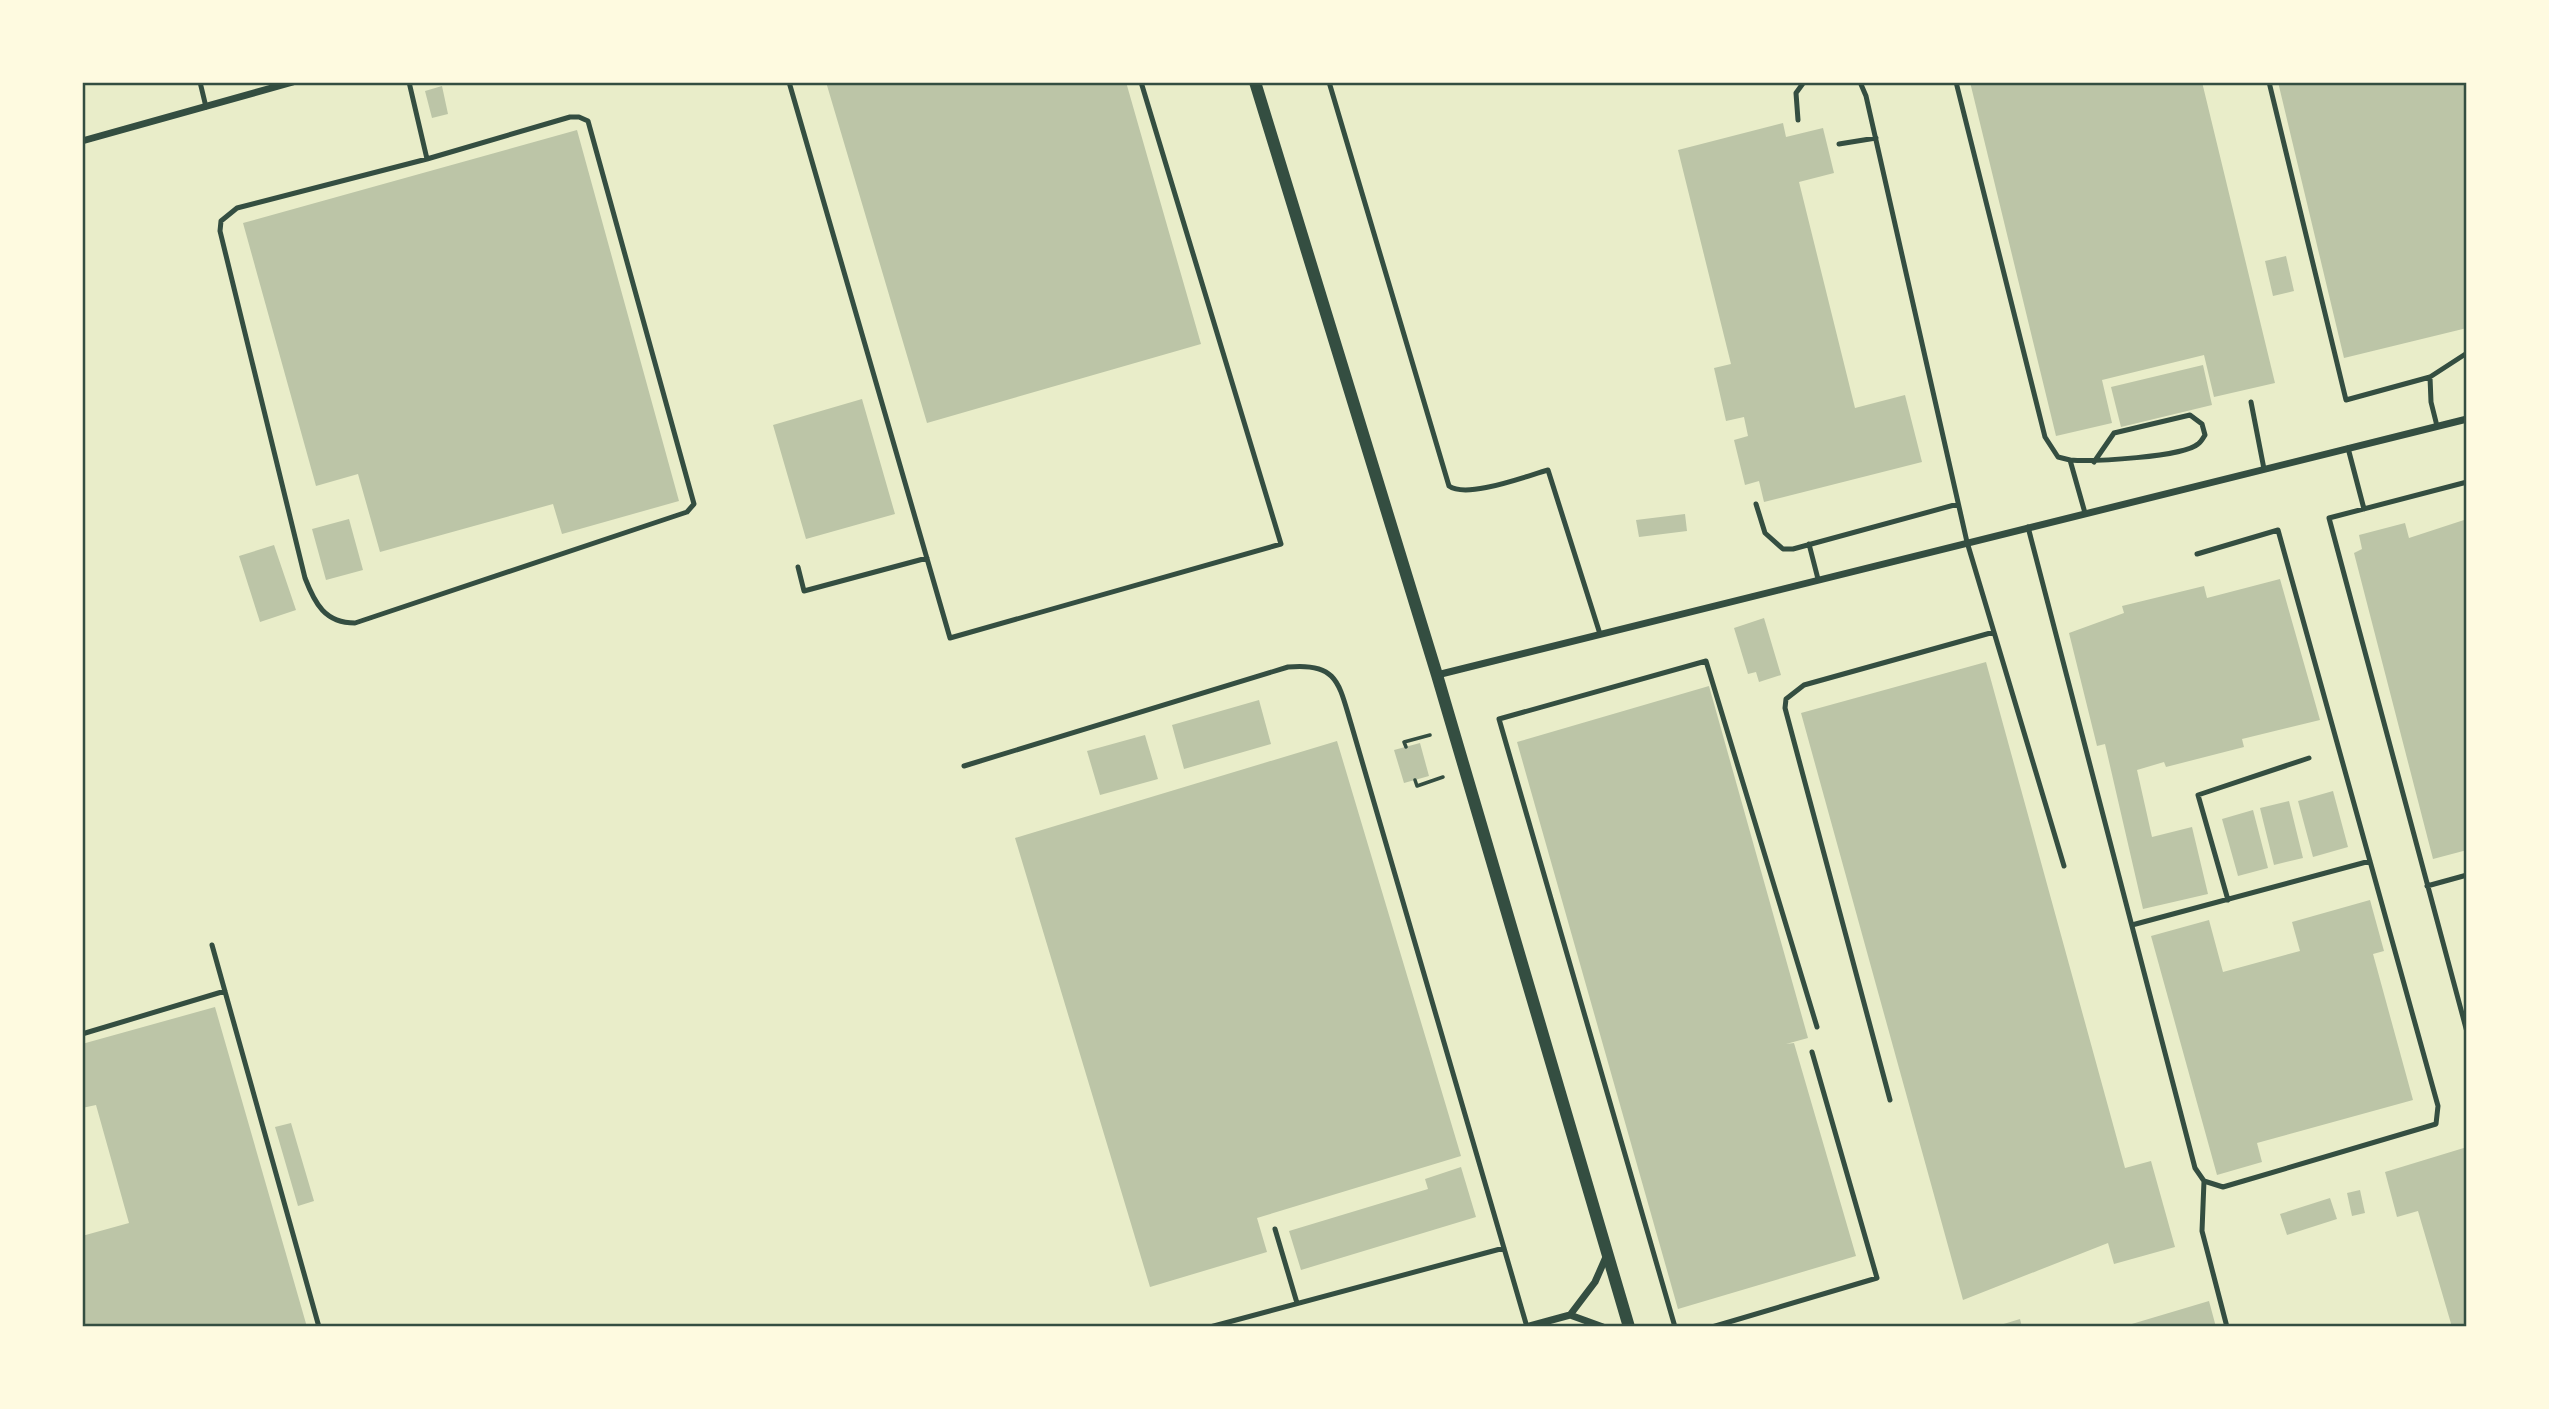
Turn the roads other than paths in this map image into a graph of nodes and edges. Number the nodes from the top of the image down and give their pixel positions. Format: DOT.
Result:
graph roads {
  1 [pos="200,82"];
  2 [pos="293,82"];
  3 [pos="409,82"];
  4 [pos="789,82"];
  5 [pos="1141,82"];
  6 [pos="1255,82"];
  7 [pos="1329,82"];
  8 [pos="1804,82"];
  9 [pos="1860,82"];
  10 [pos="1956,82"];
  11 [pos="2269,82"];
  12 [pos="206,107"];
  13 [pos="1798,120"];
  14 [pos="1876,138"];
  15 [pos="82,141"];
  16 [pos="1839,144"];
  17 [pos="427,159"];
  18 [pos="2467,353"];
  19 [pos="2430,377"];
  20 [pos="2251,402"];
  21 [pos="2467,419"];
  22 [pos="2437,426"];
  23 [pos="2348,448"];
  24 [pos="2070,460"];
  25 [pos="2094,462"];
  26 [pos="2264,469"];
  27 [pos="2467,482"];
  28 [pos="1756,504"];
  29 [pos="1958,504"];
  30 [pos="2364,509"];
  31 [pos="2085,513"];
  32 [pos="2028,527"];
  33 [pos="1967,542"];
  34 [pos="1809,544"];
  35 [pos="2197,554"];
  36 [pos="927,558"];
  37 [pos="798,567"];
  38 [pos="1818,579"];
  39 [pos="1994,632"];
  40 [pos="1601,634"];
  41 [pos="1437,675"];
  42 [pos="2309,758"];
  43 [pos="964,766"];
  44 [pos="2370,861"];
  45 [pos="2064,866"];
  46 [pos="2467,875"];
  47 [pos="2427,886"];
  48 [pos="2228,900"];
  49 [pos="2132,925"];
  50 [pos="212,945"];
  51 [pos="225,991"];
  52 [pos="1817,1027"];
  53 [pos="2467,1032"];
  54 [pos="82,1034"];
  55 [pos="1812,1052"];
  56 [pos="1890,1100"];
  57 [pos="2204,1181"];
  58 [pos="1275,1228"];
  59 [pos="1504,1248"];
  60 [pos="1607,1253"];
  61 [pos="1297,1303"];
  62 [pos="1570,1315"];
  63 [pos="319,1327"];
  64 [pos="1210,1327"];
  65 [pos="1526,1327"];
  66 [pos="1603,1327"];
  67 [pos="1629,1327"];
  68 [pos="1675,1327"];
  69 [pos="1712,1327"];
  70 [pos="2227,1327"];
  1 -- 12 [label="lane"];
  2 -- 12 [label="street"];
  3 -- 17 [label="lane"];
  4 -- 36 [label="lane"];
  5 -- 36 [label="lane"];
  6 -- 41 [label="street"];
  7 -- 40 [label="lane"];
  8 -- 13 [label="lane"];
  9 -- 14 [label="lane"];
  10 -- 24 [label="lane"];
  11 -- 19 [label="lane"];
  12 -- 15 [label="street"];
  14 -- 16 [label="lane"];
  14 -- 29 [label="lane"];
  17 -- 17 [label="lane"];
  18 -- 19 [label="lane"];
  19 -- 22 [label="lane"];
  20 -- 26 [label="lane"];
  21 -- 22 [label="street"];
  22 -- 23 [label="street"];
  23 -- 26 [label="street"];
  23 -- 30 [label="lane"];
  24 -- 25 [label="lane"];
  24 -- 31 [label="lane"];
  25 -- 25 [label="lane"];
  26 -- 31 [label="street"];
  27 -- 30 [label="lane"];
  28 -- 34 [label="lane"];
  29 -- 33 [label="lane"];
  29 -- 34 [label="lane"];
  30 -- 47 [label="lane"];
  31 -- 32 [label="street"];
  32 -- 33 [label="street"];
  32 -- 49 [label="lane"];
  33 -- 38 [label="street"];
  33 -- 39 [label="lane"];
  34 -- 38 [label="lane"];
  35 -- 44 [label="lane"];
  36 -- 37 [label="lane"];
  38 -- 40 [label="street"];
  39 -- 45 [label="lane"];
  39 -- 56 [label="lane"];
  40 -- 41 [label="street"];
  41 -- 60 [label="street"];
  42 -- 48 [label="lane"];
  43 -- 59 [label="lane"];
  44 -- 48 [label="lane"];
  44 -- 57 [label="lane"];
  46 -- 47 [label="lane"];
  47 -- 53 [label="lane"];
  48 -- 49 [label="lane"];
  49 -- 57 [label="lane"];
  50 -- 51 [label="lane"];
  51 -- 54 [label="lane"];
  51 -- 63 [label="lane"];
  52 -- 68 [label="lane"];
  55 -- 69 [label="lane"];
  57 -- 70 [label="lane"];
  58 -- 61 [label="lane"];
  59 -- 61 [label="lane"];
  59 -- 65 [label="lane"];
  60 -- 62 [label="street"];
  60 -- 67 [label="street"];
  61 -- 64 [label="lane"];
  62 -- 65 [label="street"];
  62 -- 66 [label="street"];
}
